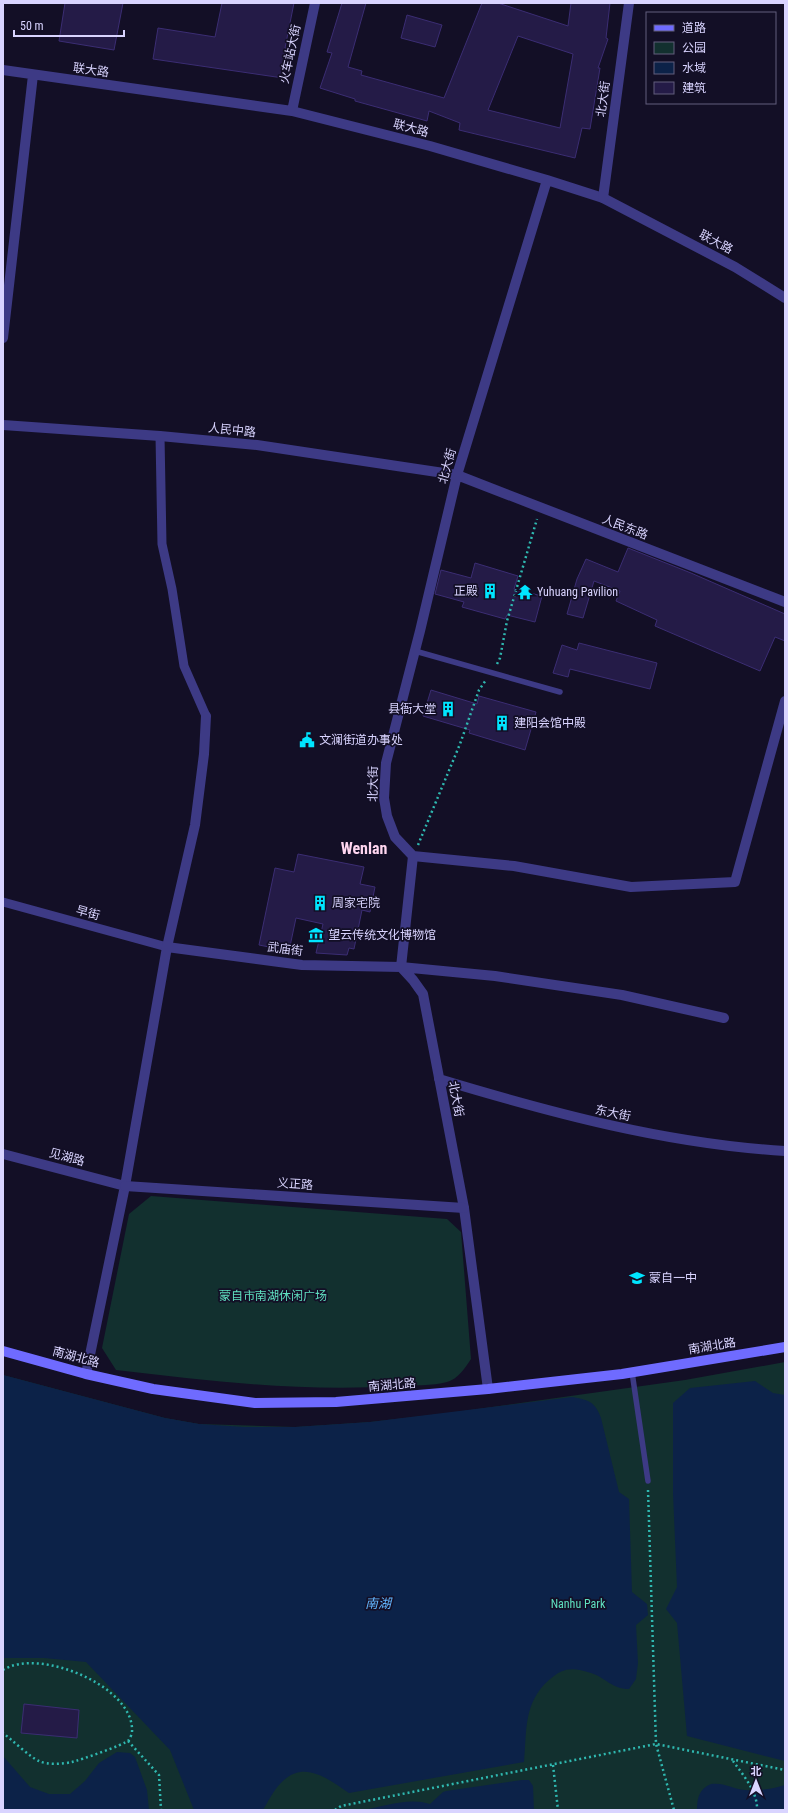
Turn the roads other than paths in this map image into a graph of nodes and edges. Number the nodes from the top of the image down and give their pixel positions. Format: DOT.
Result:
graph roads {
  1 [pos="314,3"];
  2 [pos="629,3"];
  3 [pos="3,70"];
  4 [pos="33,75"];
  5 [pos="292,111"];
  6 [pos="547,180"];
  7 [pos="603,198"];
  8 [pos="785,298"];
  9 [pos="3,338"];
  10 [pos="3,425"];
  11 [pos="160,436"];
  12 [pos="457,475"];
  13 [pos="785,602"];
  14 [pos="415,651"];
  15 [pos="560,692"];
  16 [pos="785,701"];
  17 [pos="206,716"];
  18 [pos="413,856"];
  19 [pos="3,902"];
  20 [pos="167,946"];
  21 [pos="401,967"];
  22 [pos="724,1018"];
  23 [pos="439,1079"];
  24 [pos="785,1151"];
  25 [pos="3,1154"];
  26 [pos="125,1186"];
  27 [pos="464,1208"];
  28 [pos="785,1347"];
  29 [pos="3,1351"];
  30 [pos="632,1372"];
  31 [pos="86,1374"];
  32 [pos="488,1388"];
  33 [pos="648,1481"];
  1 -- 5 [label="street, 火车站大街"];
  2 -- 7 [label="street, 北大街"];
  3 -- 4 [label="street, 联大路"];
  4 -- 5 [label="street, 联大路"];
  4 -- 9 [label="street"];
  5 -- 6 [label="street, 联大路"];
  6 -- 7 [label="street, 联大路"];
  6 -- 12 [label="street, 北大街"];
  7 -- 8 [label="street, 联大路"];
  10 -- 11 [label="street, 人民中路"];
  11 -- 12 [label="street, 人民中路"];
  11 -- 17 [label="street"];
  12 -- 13 [label="street, 人民东路"];
  12 -- 14 [label="street, 北大街"];
  14 -- 15 [label="lane"];
  14 -- 18 [label="street, 北大街"];
  16 -- 18 [label="street"];
  17 -- 20 [label="street"];
  18 -- 21 [label="street"];
  19 -- 20 [label="street, 早街"];
  20 -- 21 [label="street, 武庙街"];
  20 -- 26 [label="street"];
  21 -- 22 [label="street, 武庙街"];
  21 -- 23 [label="street, 北大街"];
  23 -- 24 [label="street, 东大街"];
  23 -- 27 [label="street, 北大街"];
  25 -- 26 [label="street, 见湖路"];
  26 -- 27 [label="street, 义正路"];
  26 -- 31 [label="street"];
  27 -- 32 [label="street, 北大街"];
  28 -- 30 [label="main road, 南湖北路"];
  29 -- 31 [label="main road, 南湖北路"];
  30 -- 32 [label="main road, 南湖北路"];
  30 -- 33 [label="lane"];
  31 -- 32 [label="main road, 南湖北路"];
}
